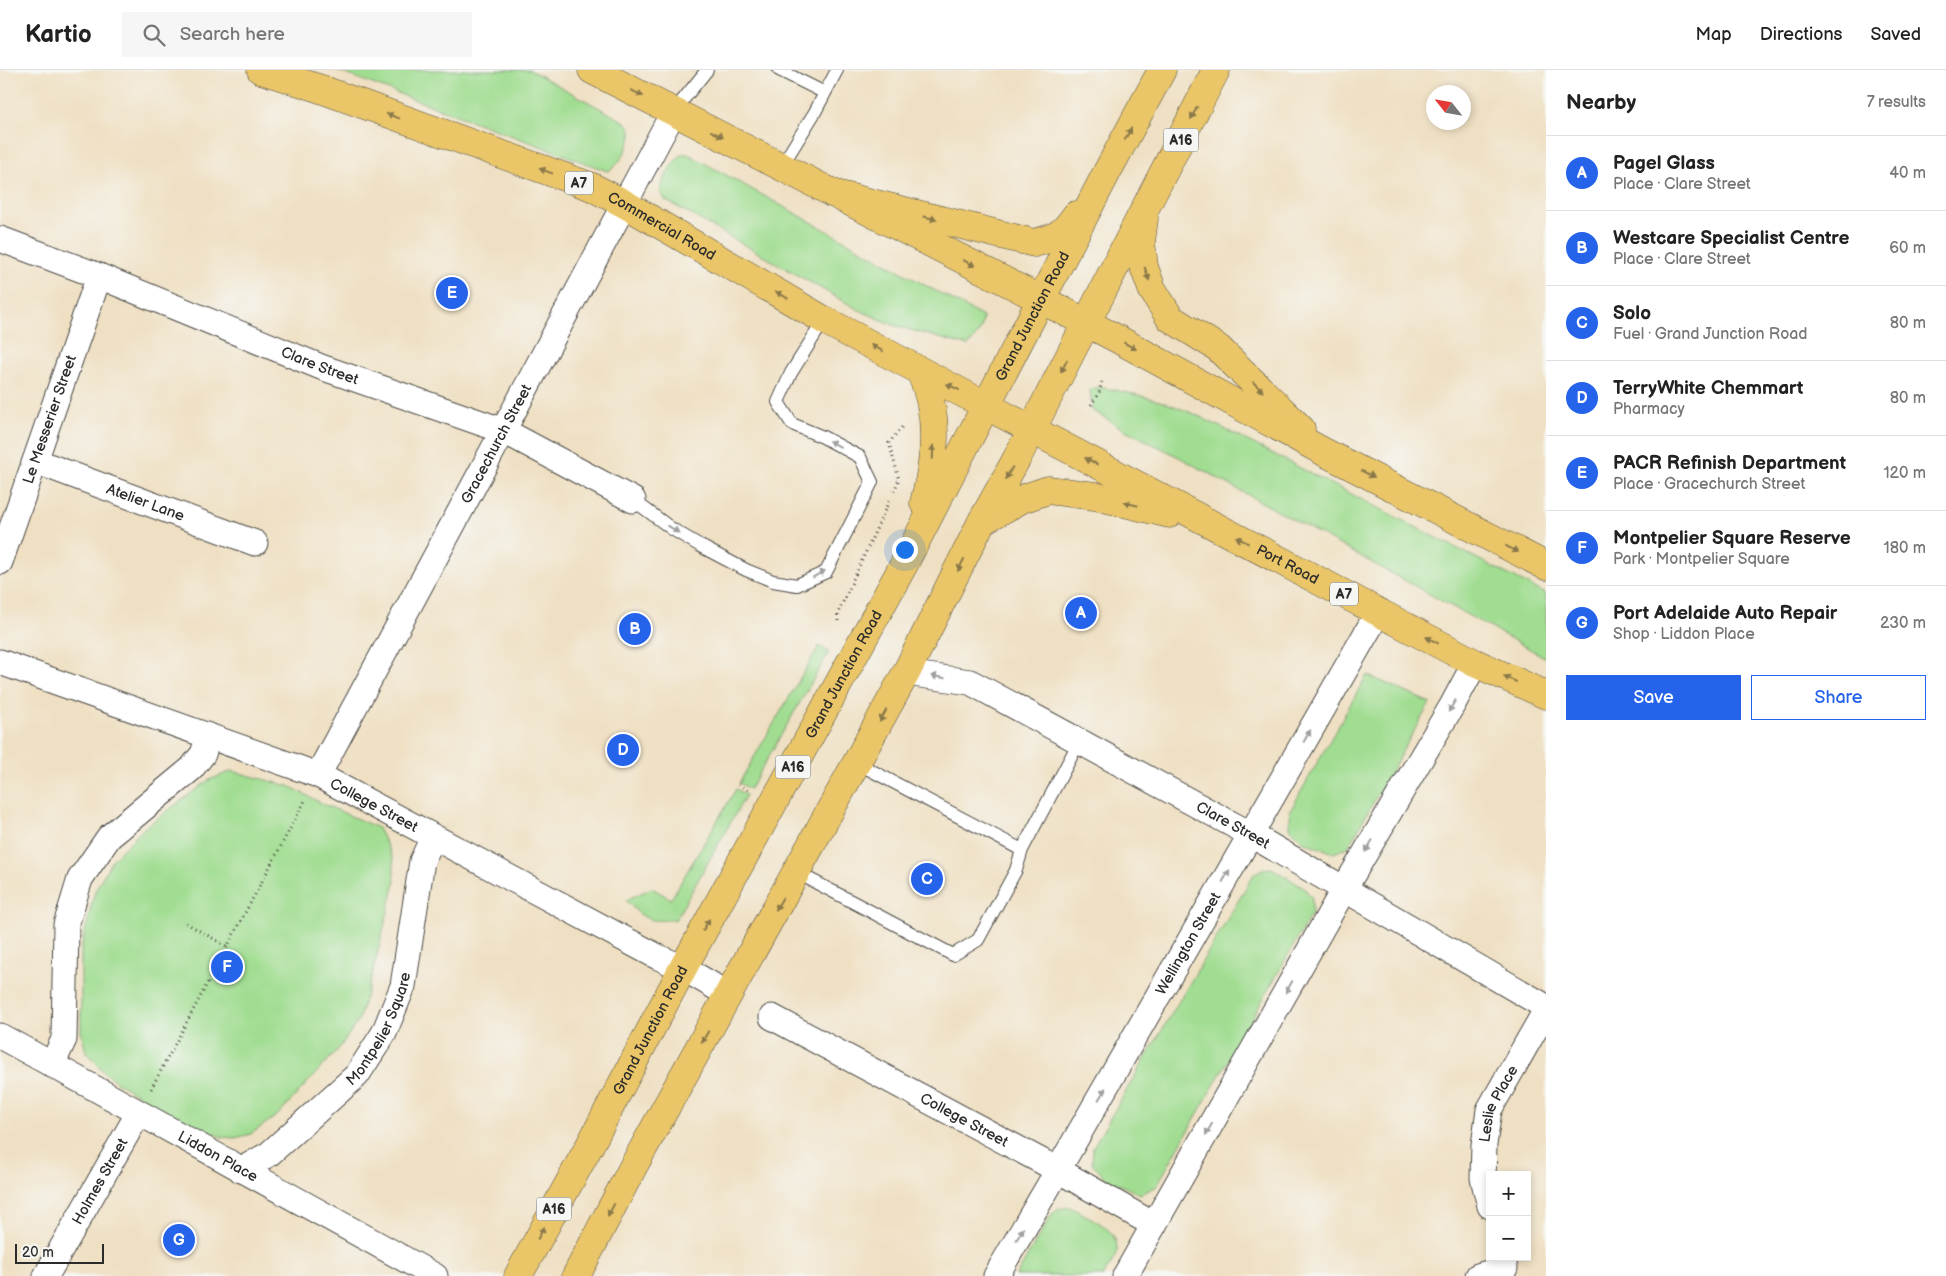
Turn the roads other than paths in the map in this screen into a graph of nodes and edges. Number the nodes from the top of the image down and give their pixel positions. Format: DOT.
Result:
graph roads {
  1 [pos="262,70"];
  2 [pos="592,70"];
  3 [pos="706,70"];
  4 [pos="780,70"];
  5 [pos="837,70"];
  6 [pos="1162,70"];
  7 [pos="1216,70"];
  8 [pos="825,93"];
  9 [pos="674,111"];
  10 [pos="781,167"];
  11 [pos="1107,172"];
  12 [pos="832,193"];
  13 [pos="623,203"];
  14 [pos="1145,209"];
  15 [pos="0,240"];
  16 [pos="99,276"];
  17 [pos="1040,299"];
  18 [pos="824,320"];
  19 [pos="1087,323"];
  20 [pos="920,371"];
  21 [pos="986,405"];
  22 [pos="1032,429"];
  23 [pos="504,431"];
  24 [pos="1324,452"];
  25 [pos="35,462"];
  26 [pos="633,500"];
  27 [pos="982,521"];
  28 [pos="1212,524"];
  29 [pos="255,542"];
  30 [pos="0,562"];
  31 [pos="903,566"];
  32 [pos="1546,566"];
  33 [pos="1379,611"];
  34 [pos="0,662"];
  35 [pos="1475,663"];
  36 [pos="906,673"];
  37 [pos="1546,696"];
  38 [pos="210,736"];
  39 [pos="1079,742"];
  40 [pos="857,763"];
  41 [pos="318,775"];
  42 [pos="1250,834"];
  43 [pos="433,837"];
  44 [pos="1022,850"];
  45 [pos="796,872"];
  46 [pos="1344,889"];
  47 [pos="682,968"];
  48 [pos="729,995"];
  49 [pos="1546,1009"];
  50 [pos="772,1017"];
  51 [pos="0,1036"];
  52 [pos="52,1066"];
  53 [pos="138,1114"];
  54 [pos="241,1170"];
  55 [pos="1058,1170"];
  56 [pos="1486,1190"];
  57 [pos="1154,1225"];
  58 [pos="1505,1267"];
  59 [pos="46,1276"];
  60 [pos="435,1276"];
  61 [pos="518,1276"];
  62 [pos="576,1276"];
  63 [pos="996,1276"];
  64 [pos="1125,1276"];
  65 [pos="1478,1276"];
  13 -- 1 [label="main road, Commercial Road / A7, one-way"];
  2 -- 9 [label="main road, one-way"];
  3 -- 9 [label="lane"];
  4 -- 8 [label="lane"];
  5 -- 8 [label="lane"];
  11 -- 6 [label="main road, Grand Junction Road / A16, one-way"];
  7 -- 14 [label="main road, A16, one-way"];
  8 -- 10 [label="lane"];
  9 -- 10 [label="main road, one-way"];
  9 -- 13 [label="street, Gracechurch Street"];
  10 -- 12 [label="main road"];
  12 -- 11 [label="main road, one-way"];
  11 -- 17 [label="main road, Grand Junction Road / A16"];
  12 -- 17 [label="main road, one-way"];
  18 -- 13 [label="main road, Commercial Road / A7, one-way"];
  13 -- 23 [label="street, Gracechurch Street"];
  14 -- 19 [label="main road, A16"];
  14 -- 24 [label="main road, one-way"];
  15 -- 16 [label="street, Clare Street"];
  16 -- 23 [label="street, Clare Street"];
  16 -- 25 [label="street, Le Messerier Street"];
  17 -- 19 [label="main road"];
  17 -- 21 [label="main road, Grand Junction Road / A16"];
  20 -- 18 [label="main road, Commercial Road / A7, one-way"];
  26 -- 18 [label="lane, one-way"];
  19 -- 22 [label="main road, A16, one-way"];
  19 -- 24 [label="main road, one-way"];
  21 -- 20 [label="main road, Commercial Road / A7, one-way"];
  31 -- 20 [label="main road, one-way"];
  21 -- 22 [label="main road, A7"];
  21 -- 31 [label="main road, Grand Junction Road / A16"];
  22 -- 27 [label="main road, A16, one-way"];
  28 -- 22 [label="main road, Port Road / A7, one-way"];
  23 -- 26 [label="street, Clare Street"];
  23 -- 41 [label="street, Gracechurch Street"];
  24 -- 32 [label="main road, one-way"];
  25 -- 29 [label="street, Atelier Lane"];
  25 -- 30 [label="street, Le Messerier Street"];
  28 -- 27 [label="main road, one-way"];
  27 -- 36 [label="main road, A16, one-way"];
  33 -- 28 [label="main road, Port Road / A7, one-way"];
  47 -- 31 [label="main road, Grand Junction Road / A16, one-way"];
  35 -- 33 [label="main road, Port Road / A7, one-way"];
  42 -- 33 [label="street, Wellington Street, one-way"];
  34 -- 38 [label="street, College Street"];
  37 -- 35 [label="main road, Port Road / A7, one-way"];
  35 -- 46 [label="street, one-way"];
  39 -- 36 [label="street, Clare Street, one-way"];
  36 -- 40 [label="main road, A16, one-way"];
  38 -- 41 [label="street, College Street"];
  38 -- 52 [label="street"];
  39 -- 42 [label="street, Clare Street"];
  39 -- 44 [label="lane"];
  40 -- 44 [label="lane"];
  40 -- 45 [label="main road, A16"];
  41 -- 43 [label="street, College Street"];
  42 -- 46 [label="street, Clare Street"];
  55 -- 42 [label="street, Wellington Street, one-way"];
  43 -- 47 [label="street, College Street"];
  43 -- 54 [label="street, Montpelier Square"];
  44 -- 45 [label="lane"];
  45 -- 48 [label="main road, A16, one-way"];
  46 -- 49 [label="street, Clare Street"];
  46 -- 57 [label="street, one-way"];
  47 -- 48 [label="street, College Street"];
  61 -- 47 [label="main road, Grand Junction Road / A16, one-way"];
  48 -- 62 [label="main road, A16, one-way"];
  49 -- 56 [label="street, Leslie Place"];
  50 -- 55 [label="street, College Street"];
  51 -- 52 [label="street, Liddon Place"];
  52 -- 53 [label="street, Liddon Place"];
  53 -- 54 [label="street, Liddon Place"];
  53 -- 59 [label="street, Holmes Street"];
  54 -- 60 [label="street, Liddon Place"];
  55 -- 57 [label="street, College Street"];
  63 -- 55 [label="street, Wellington Street, one-way"];
  57 -- 64 [label="street"];
  58 -- 65 [label="street"];
}
